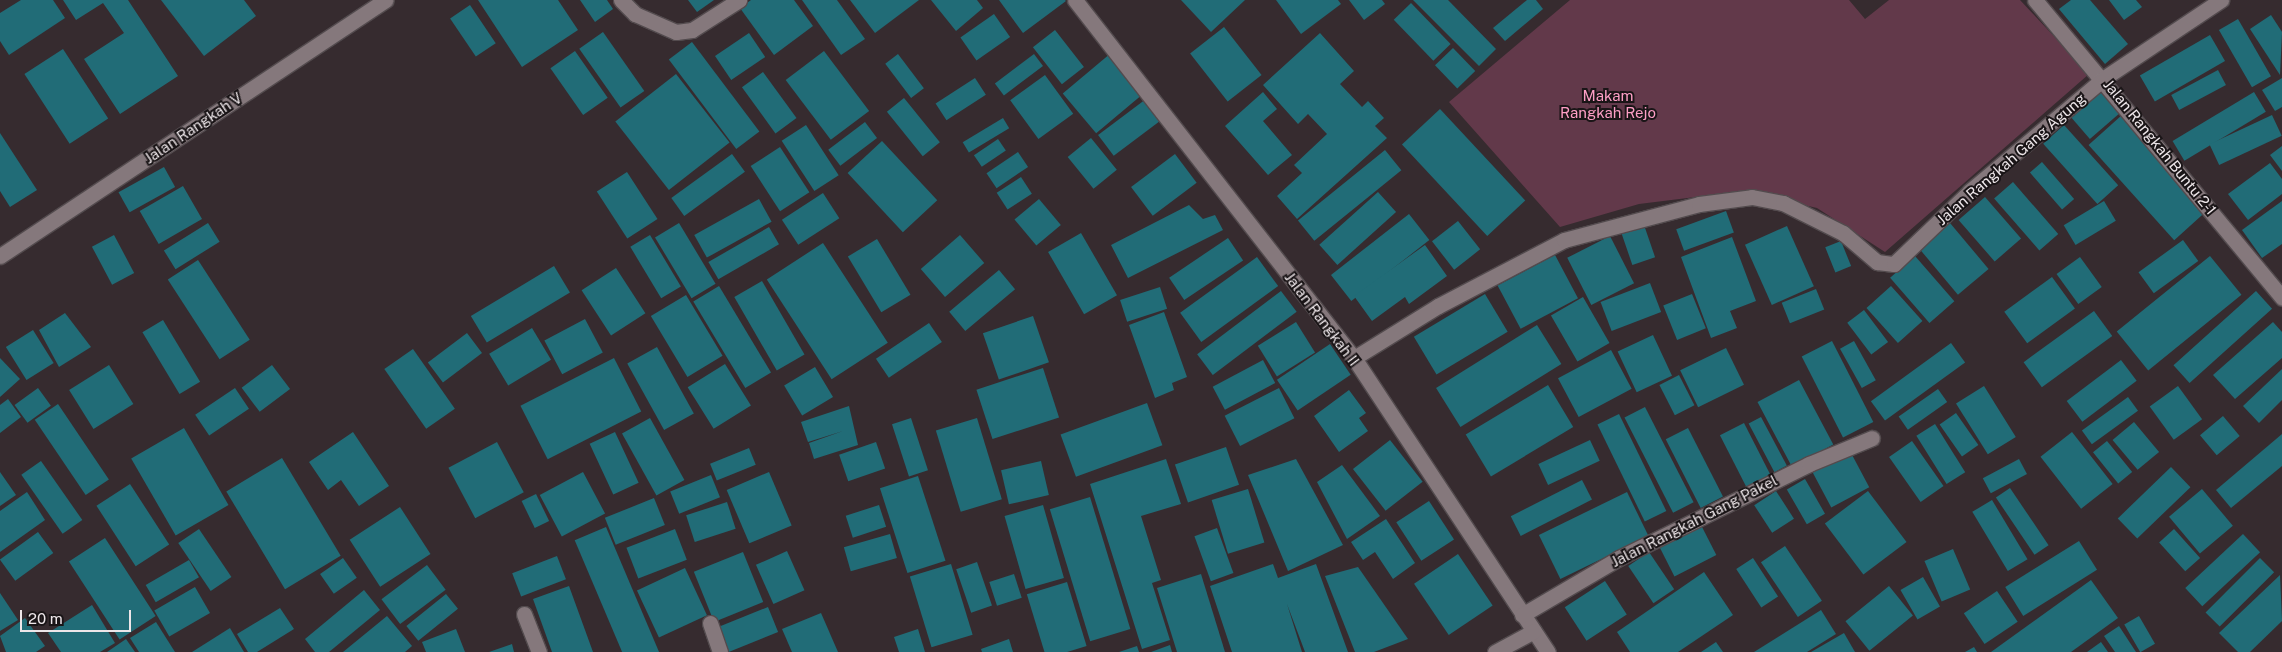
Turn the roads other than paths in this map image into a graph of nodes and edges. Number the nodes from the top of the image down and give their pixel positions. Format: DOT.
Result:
graph roads {
  1 [pos="386,0"];
  2 [pos="621,0"];
  3 [pos="739,0"];
  4 [pos="1076,0"];
  5 [pos="2035,0"];
  6 [pos="2222,0"];
  7 [pos="2104,78"];
  8 [pos="0,256"];
  9 [pos="2282,298"];
  10 [pos="1354,358"];
  11 [pos="1872,438"];
  12 [pos="524,614"];
  13 [pos="1522,615"];
  14 [pos="710,624"];
  15 [pos="1534,631"];
  16 [pos="539,652"];
  17 [pos="720,652"];
  18 [pos="1495,652"];
  19 [pos="1548,652"];
  1 -- 8 [label="street, Jalan Rangkah V"];
  2 -- 3 [label="street"];
  4 -- 10 [label="street, Jalan Rangkah II"];
  5 -- 7 [label="street, Jalan Rangkah Buntu 2-1"];
  6 -- 7 [label="street"];
  7 -- 9 [label="street, Jalan Rangkah Buntu 2-1"];
  7 -- 10 [label="street, Jalan Rangkah Gang Agung"];
  10 -- 13 [label="street, Jalan Rangkah II"];
  11 -- 13 [label="street, Jalan Rangkah Gang Pakel"];
  12 -- 16 [label="street"];
  13 -- 15 [label="street, Jalan Rangkah II"];
  14 -- 17 [label="street"];
  15 -- 18 [label="street"];
  15 -- 19 [label="street, Jalan Rangkah II"];
}
